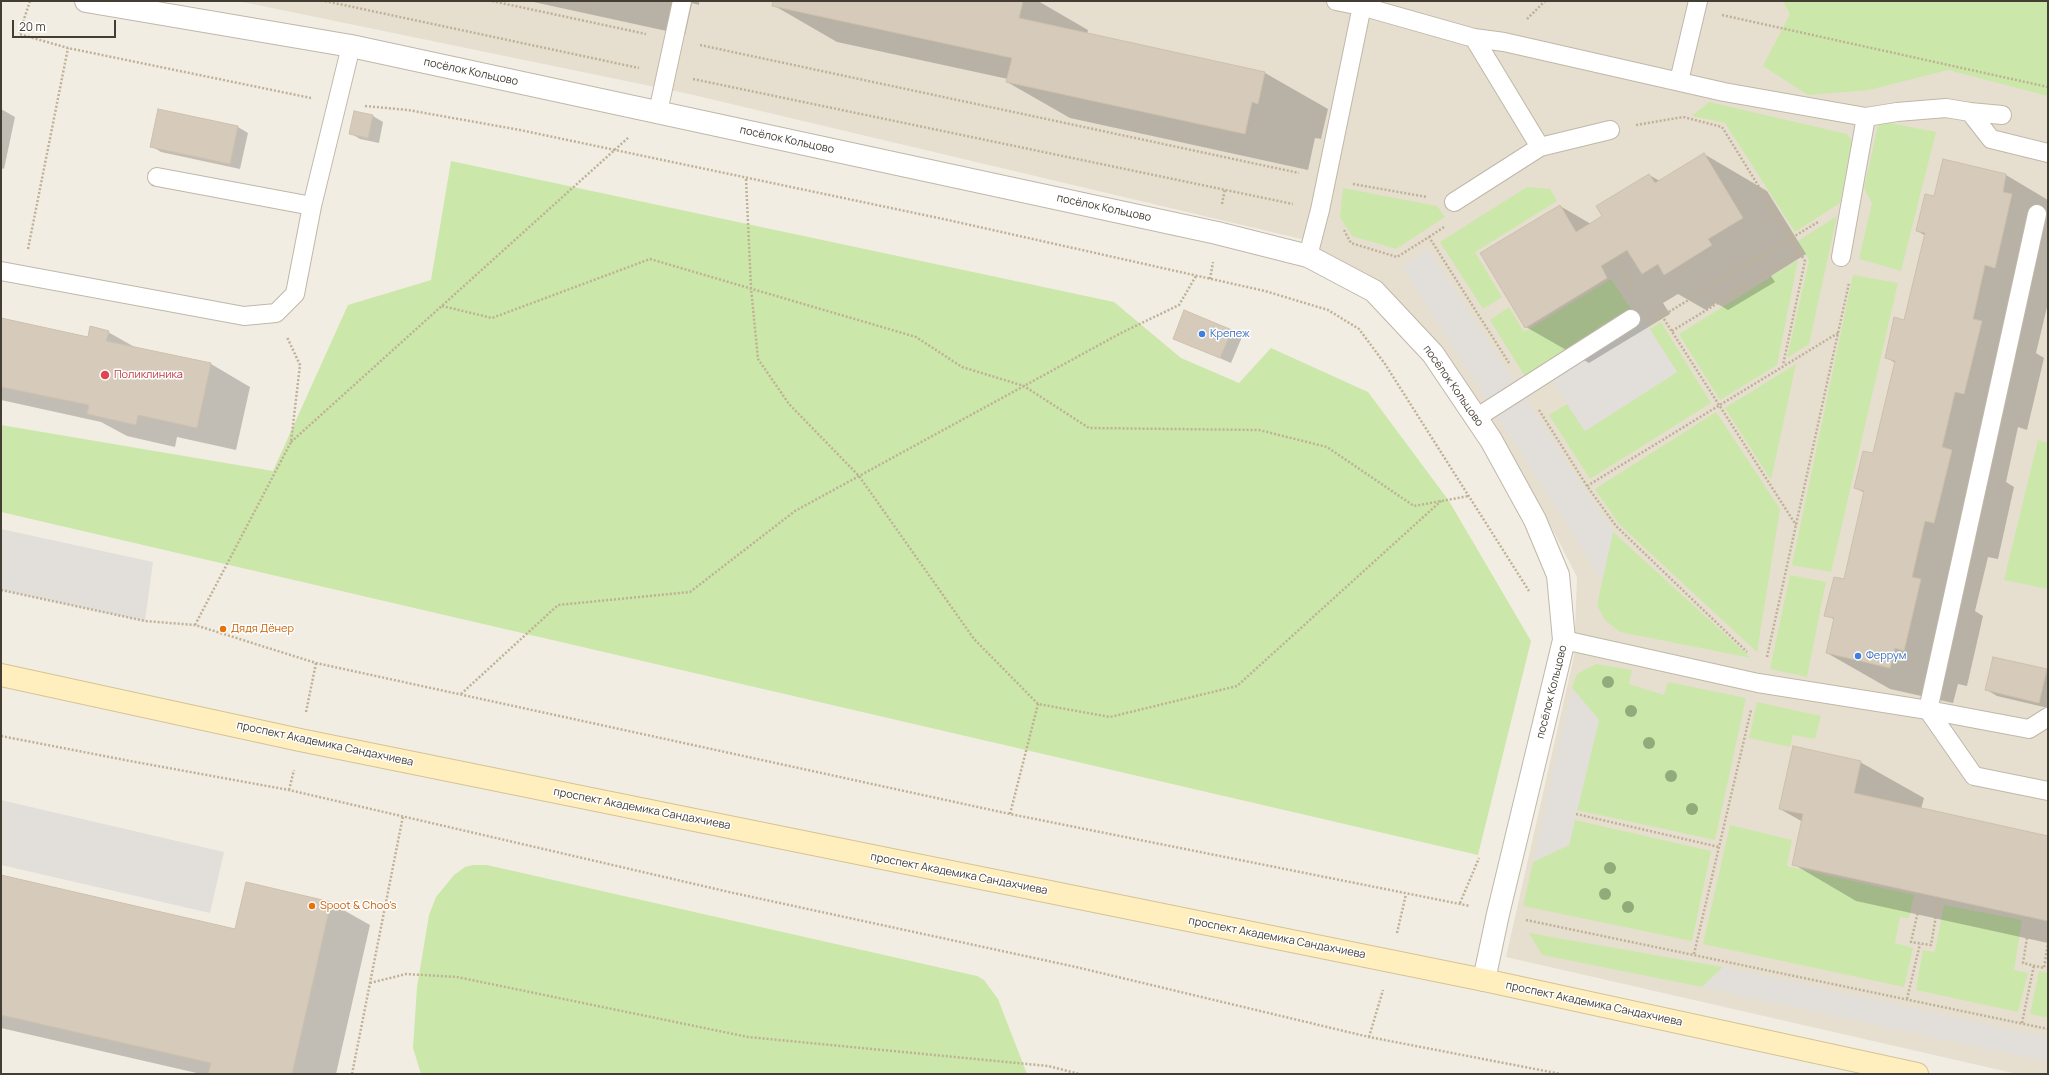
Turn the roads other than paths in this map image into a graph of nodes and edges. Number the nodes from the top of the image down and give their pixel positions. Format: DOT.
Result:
graph roads {
  1 [pos="86,1"];
  2 [pos="682,1"];
  3 [pos="1336,1"];
  4 [pos="1362,3"];
  5 [pos="1697,5"];
  6 [pos="1474,38"];
  7 [pos="351,46"];
  8 [pos="1679,81"];
  9 [pos="658,112"];
  10 [pos="1970,112"];
  11 [pos="2002,115"];
  12 [pos="1866,117"];
  13 [pos="1610,130"];
  14 [pos="1540,147"];
  15 [pos="2048,153"];
  16 [pos="157,177"];
  17 [pos="1454,202"];
  18 [pos="312,206"];
  19 [pos="2037,214"];
  20 [pos="1308,256"];
  21 [pos="1841,257"];
  22 [pos="1,271"];
  23 [pos="1631,319"];
  24 [pos="1476,418"];
  25 [pos="1564,640"];
  26 [pos="1,675"];
  27 [pos="1928,710"];
  28 [pos="2048,717"];
  29 [pos="2048,791"];
  30 [pos="1484,980"];
  31 [pos="1904,1072"];
  1 -- 7 [label="street, посёлок Кольцово"];
  2 -- 9 [label="lane"];
  3 -- 4 [label="lane"];
  4 -- 6 [label="lane"];
  4 -- 20 [label="lane"];
  5 -- 8 [label="lane"];
  6 -- 8 [label="lane"];
  6 -- 14 [label="lane"];
  7 -- 9 [label="street, посёлок Кольцово"];
  7 -- 18 [label="lane"];
  8 -- 12 [label="lane"];
  9 -- 20 [label="street, посёлок Кольцово"];
  10 -- 11 [label="lane"];
  10 -- 12 [label="lane"];
  10 -- 15 [label="lane"];
  12 -- 21 [label="lane"];
  13 -- 14 [label="lane"];
  14 -- 17 [label="lane"];
  16 -- 18 [label="lane"];
  18 -- 22 [label="lane"];
  19 -- 27 [label="lane"];
  20 -- 24 [label="street, посёлок Кольцово"];
  23 -- 24 [label="lane"];
  24 -- 25 [label="street, посёлок Кольцово"];
  25 -- 27 [label="lane"];
  25 -- 30 [label="street, посёлок Кольцово"];
  26 -- 30 [label="main road, проспект Академика Сандахчиева"];
  27 -- 28 [label="lane"];
  27 -- 29 [label="lane"];
  30 -- 31 [label="main road, проспект Академика Сандахчиева"];
}
